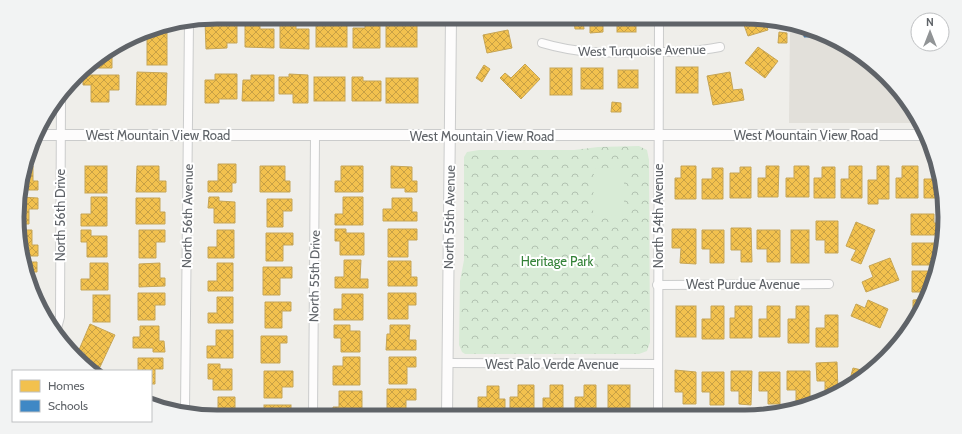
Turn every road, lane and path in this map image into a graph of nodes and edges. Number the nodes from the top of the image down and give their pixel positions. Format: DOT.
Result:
graph roads {
  1 [pos="451,24"];
  2 [pos="659,24"];
  3 [pos="189,26"];
  4 [pos="542,43"];
  5 [pos="720,47"];
  6 [pos="658,52"];
  7 [pos="61,105"];
  8 [pos="43,135"];
  9 [pos="60,135"];
  10 [pos="188,135"];
  11 [pos="658,135"];
  12 [pos="919,135"];
  13 [pos="315,136"];
  14 [pos="449,136"];
  15 [pos="657,284"];
  16 [pos="829,284"];
  17 [pos="58,325"];
  18 [pos="447,364"];
  19 [pos="658,364"];
  20 [pos="185,407"];
  21 [pos="312,410"];
  22 [pos="446,410"];
  23 [pos="658,410"];
  1 -- 14 [label="street, North 55th Avenue"];
  2 -- 6 [label="street, North 54th Avenue"];
  3 -- 10 [label="street, North 56th Avenue"];
  4 -- 6 [label="street, West Turquoise Avenue"];
  5 -- 6 [label="street, West Turquoise Avenue"];
  6 -- 11 [label="street, North 54th Avenue"];
  7 -- 9 [label="street, North 56th Drive"];
  8 -- 9 [label="street, West Mountain View Road"];
  9 -- 10 [label="street, West Mountain View Road"];
  9 -- 17 [label="street, North 56th Drive"];
  10 -- 13 [label="street, West Mountain View Road"];
  10 -- 20 [label="street, North 56th Avenue"];
  11 -- 12 [label="street, West Mountain View Road"];
  11 -- 14 [label="street, West Mountain View Road"];
  11 -- 15 [label="street, North 54th Avenue"];
  13 -- 14 [label="street, West Mountain View Road"];
  13 -- 21 [label="street, North 55th Drive"];
  14 -- 18 [label="street, North 55th Avenue"];
  15 -- 16 [label="street, West Purdue Avenue"];
  15 -- 19 [label="street, North 54th Avenue"];
  18 -- 19 [label="street, West Palo Verde Avenue"];
  18 -- 22 [label="street, North 55th Avenue"];
  19 -- 23 [label="street, North 54th Avenue"];
}
